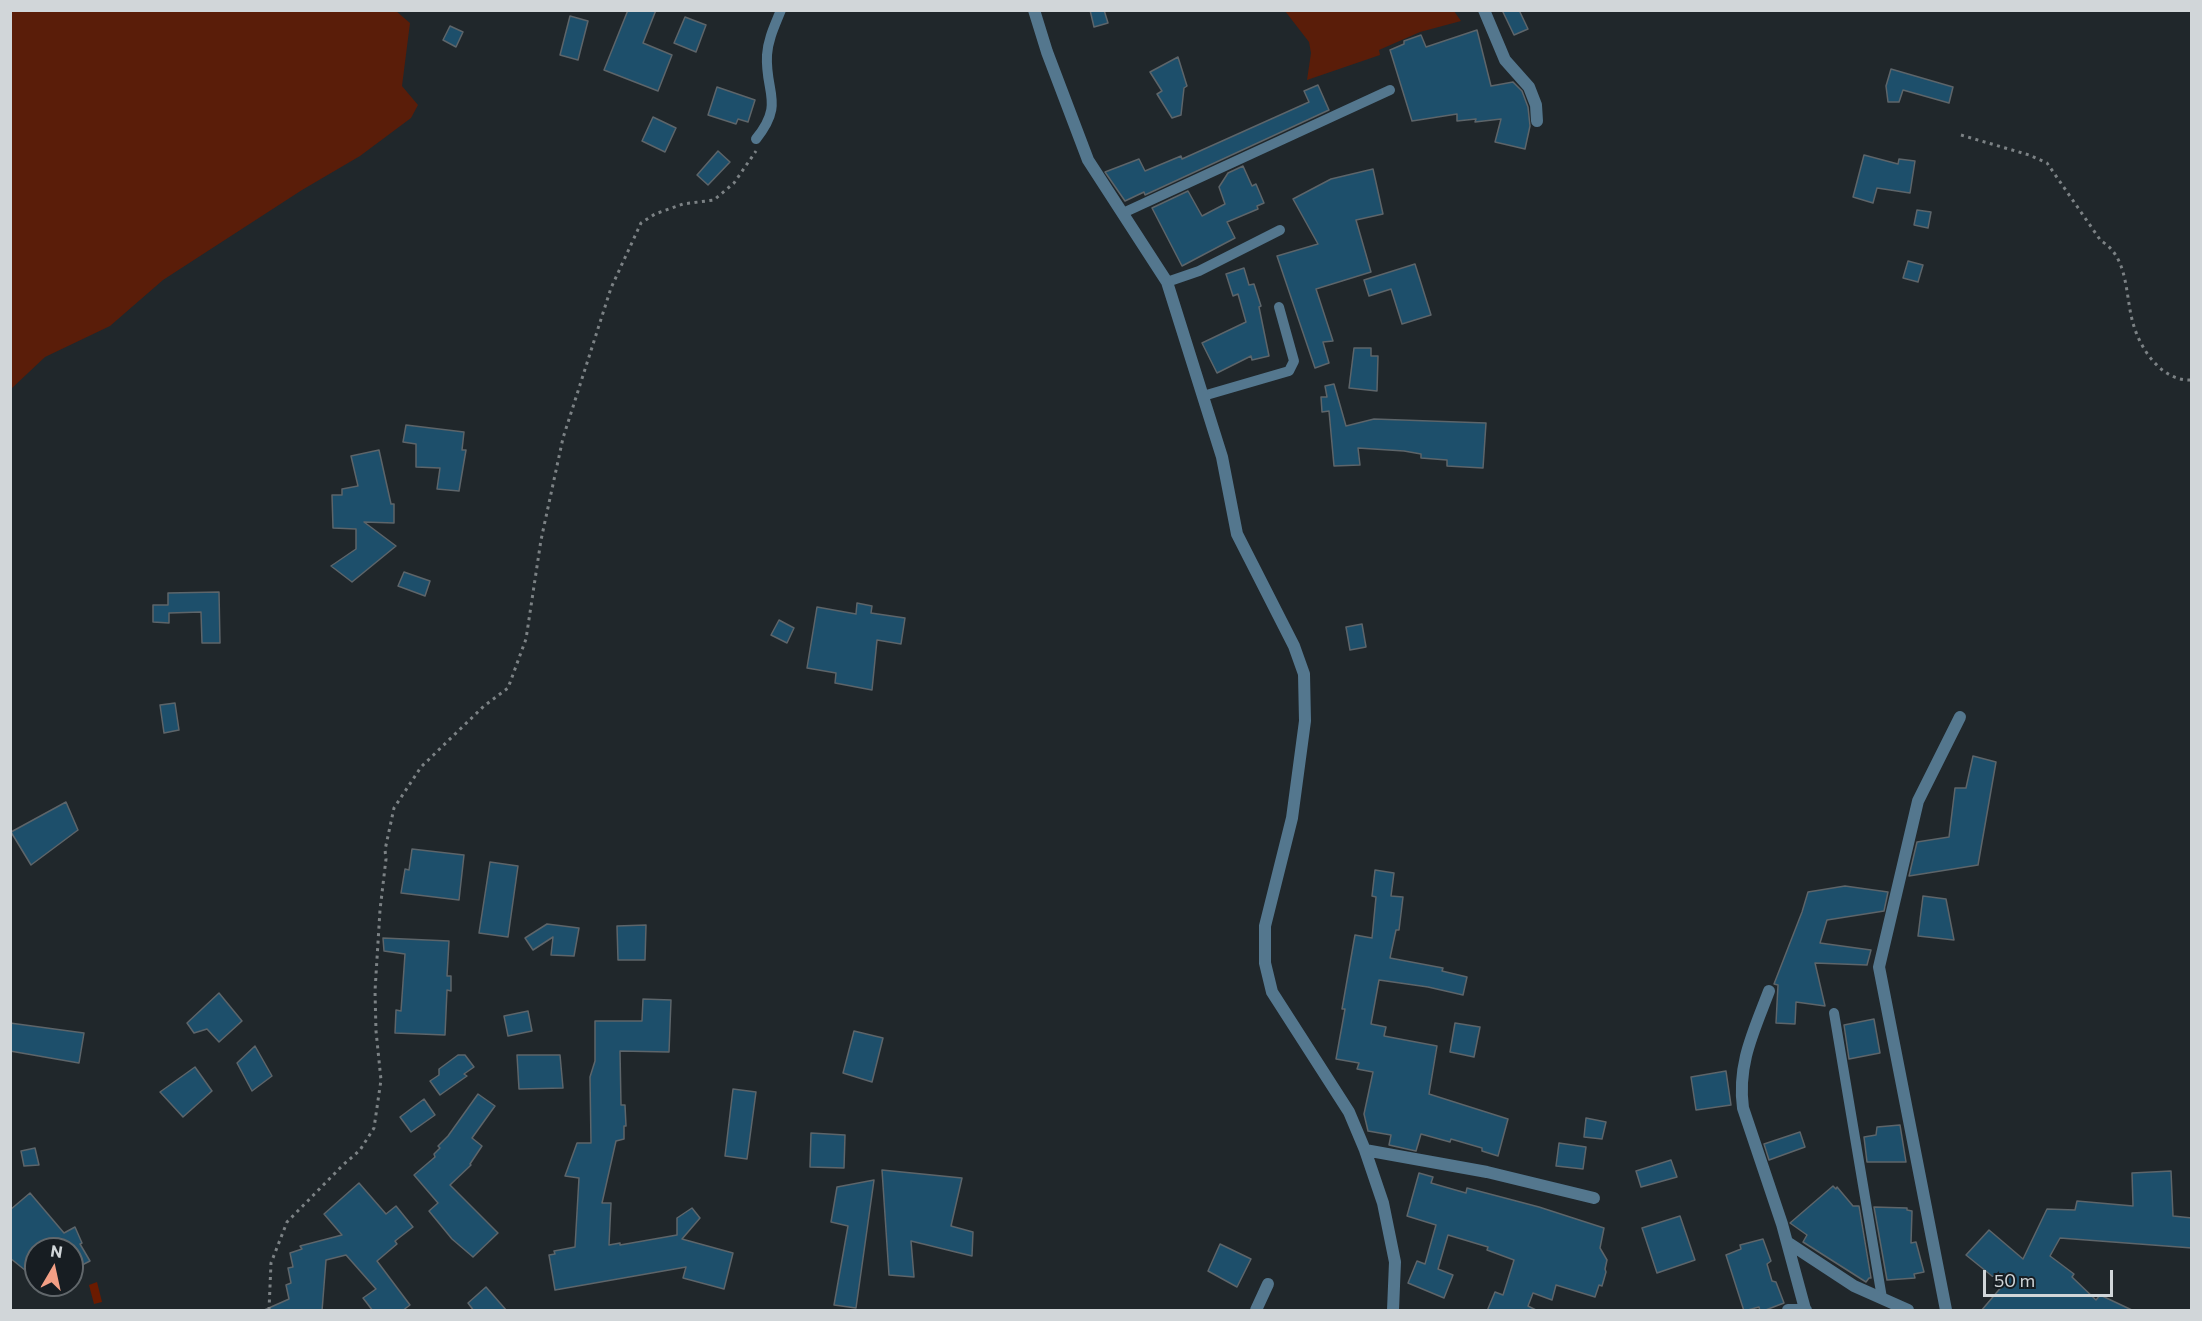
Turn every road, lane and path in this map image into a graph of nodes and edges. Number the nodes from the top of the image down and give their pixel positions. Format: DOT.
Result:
graph roads {
  1 [pos="781,10"];
  2 [pos="1034,10"];
  3 [pos="1484,10"];
  4 [pos="1390,90"];
  5 [pos="1537,121"];
  6 [pos="1961,135"];
  7 [pos="756,140"];
  8 [pos="1123,213"];
  9 [pos="1280,230"];
  10 [pos="1167,282"];
  11 [pos="1279,307"];
  12 [pos="2192,380"];
  13 [pos="1203,396"];
  14 [pos="1960,717"];
  15 [pos="1769,991"];
  16 [pos="1834,1012"];
  17 [pos="1365,1150"];
  18 [pos="1594,1197"];
  19 [pos="1787,1242"];
  20 [pos="1268,1284"];
  21 [pos="1882,1298"];
  22 [pos="1805,1310"];
  23 [pos="269,1311"];
  24 [pos="1256,1311"];
  25 [pos="1393,1311"];
  26 [pos="1788,1311"];
  27 [pos="1908,1311"];
  28 [pos="1946,1311"];
  1 -- 7 [label="lane"];
  2 -- 8 [label="street"];
  3 -- 5 [label="street"];
  4 -- 8 [label="lane"];
  6 -- 12 [label="path"];
  7 -- 23 [label="path"];
  8 -- 10 [label="street"];
  9 -- 10 [label="lane"];
  10 -- 13 [label="street"];
  11 -- 13 [label="lane"];
  13 -- 17 [label="street"];
  14 -- 28 [label="street"];
  15 -- 19 [label="street"];
  16 -- 21 [label="lane"];
  17 -- 18 [label="street"];
  17 -- 25 [label="street"];
  19 -- 21 [label="street"];
  19 -- 22 [label="street"];
  20 -- 24 [label="street"];
  21 -- 27 [label="street"];
  22 -- 26 [label="street"];
}
